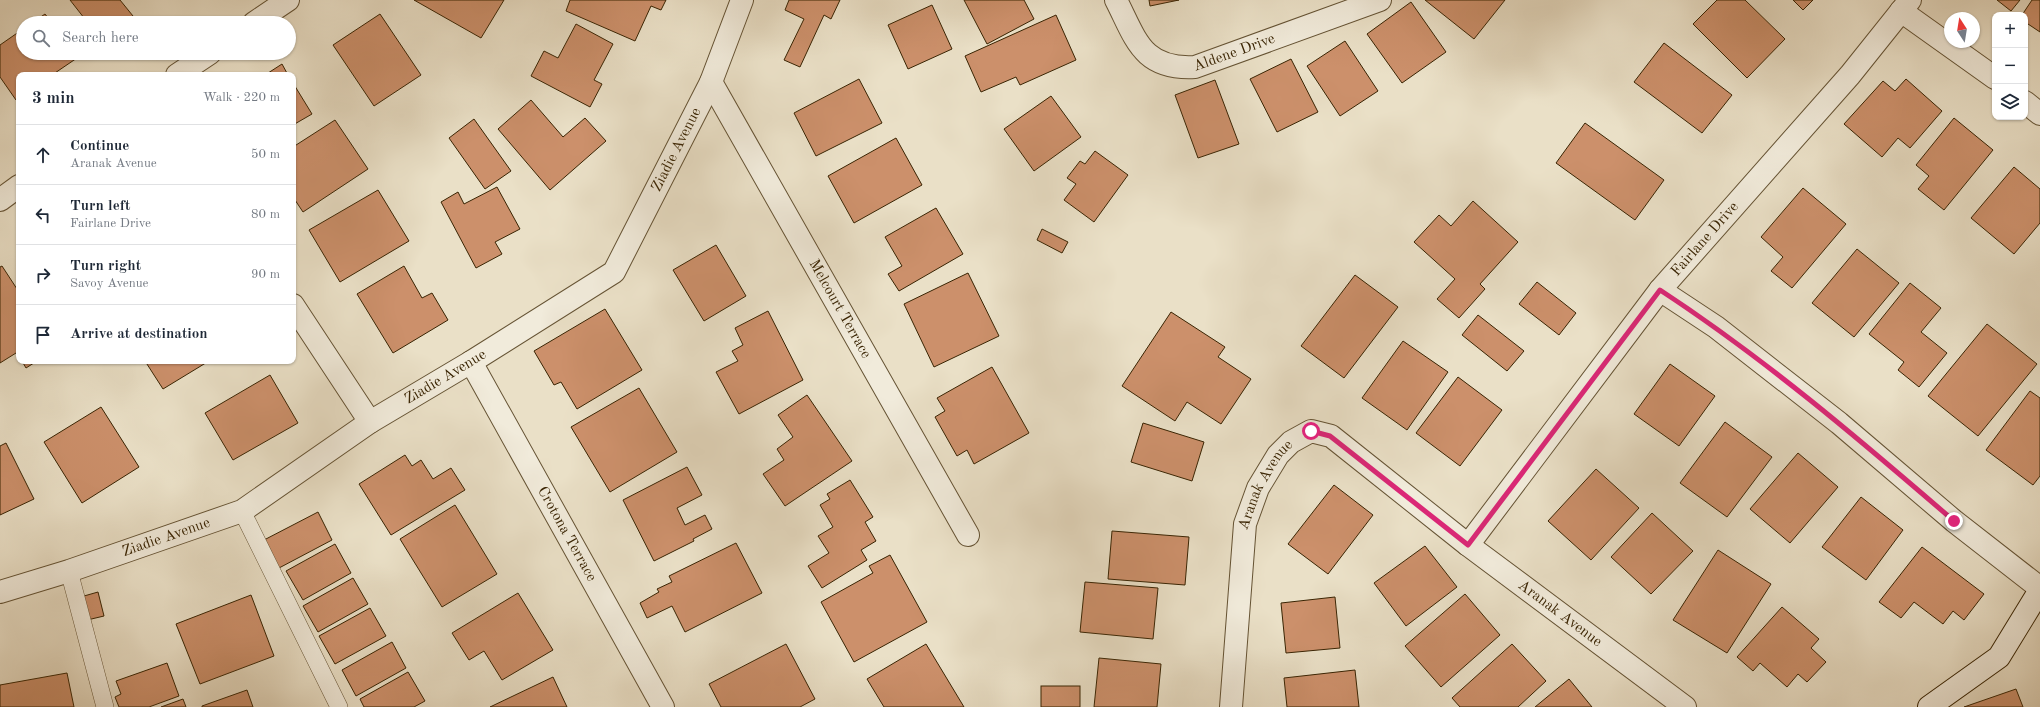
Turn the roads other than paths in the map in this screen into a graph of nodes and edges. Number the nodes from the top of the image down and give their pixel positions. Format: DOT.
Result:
graph roads {
  1 [pos="288,0"];
  2 [pos="742,0"];
  3 [pos="1116,0"];
  4 [pos="1380,0"];
  5 [pos="1906,6"];
  6 [pos="264,16"];
  7 [pos="200,60"];
  8 [pos="182,72"];
  9 [pos="1992,76"];
  10 [pos="712,82"];
  11 [pos="2028,104"];
  12 [pos="2040,114"];
  13 [pos="16,188"];
  14 [pos="0,200"];
  15 [pos="1660,290"];
  16 [pos="296,310"];
  17 [pos="471,362"];
  18 [pos="370,422"];
  19 [pos="242,511"];
  20 [pos="968,535"];
  21 [pos="1468,545"];
  22 [pos="69,571"];
  23 [pos="2040,589"];
  24 [pos="0,592"];
  25 [pos="105,707"];
  26 [pos="339,707"];
  27 [pos="663,707"];
  28 [pos="1231,707"];
  29 [pos="1685,707"];
  30 [pos="1929,707"];
  1 -- 6 [label="street"];
  2 -- 10 [label="street, Ziadie Avenue"];
  3 -- 4 [label="street, Aldene Drive"];
  5 -- 9 [label="street"];
  5 -- 15 [label="street, Fairlane Drive"];
  7 -- 8 [label="street"];
  10 -- 17 [label="street, Ziadie Avenue"];
  10 -- 20 [label="street, Melcourt Terrace"];
  11 -- 12 [label="street"];
  13 -- 14 [label="street"];
  15 -- 21 [label="street, Fairlane Drive"];
  15 -- 23 [label="street"];
  16 -- 18 [label="street"];
  17 -- 18 [label="street, Ziadie Avenue"];
  17 -- 27 [label="street, Crotona Terrace"];
  18 -- 19 [label="street, Ziadie Avenue"];
  19 -- 22 [label="street, Ziadie Avenue"];
  19 -- 26 [label="lane"];
  21 -- 28 [label="street, Aranak Avenue"];
  21 -- 29 [label="street, Aranak Avenue"];
  22 -- 24 [label="street, Ziadie Avenue"];
  22 -- 25 [label="lane"];
  23 -- 30 [label="street"];
}
